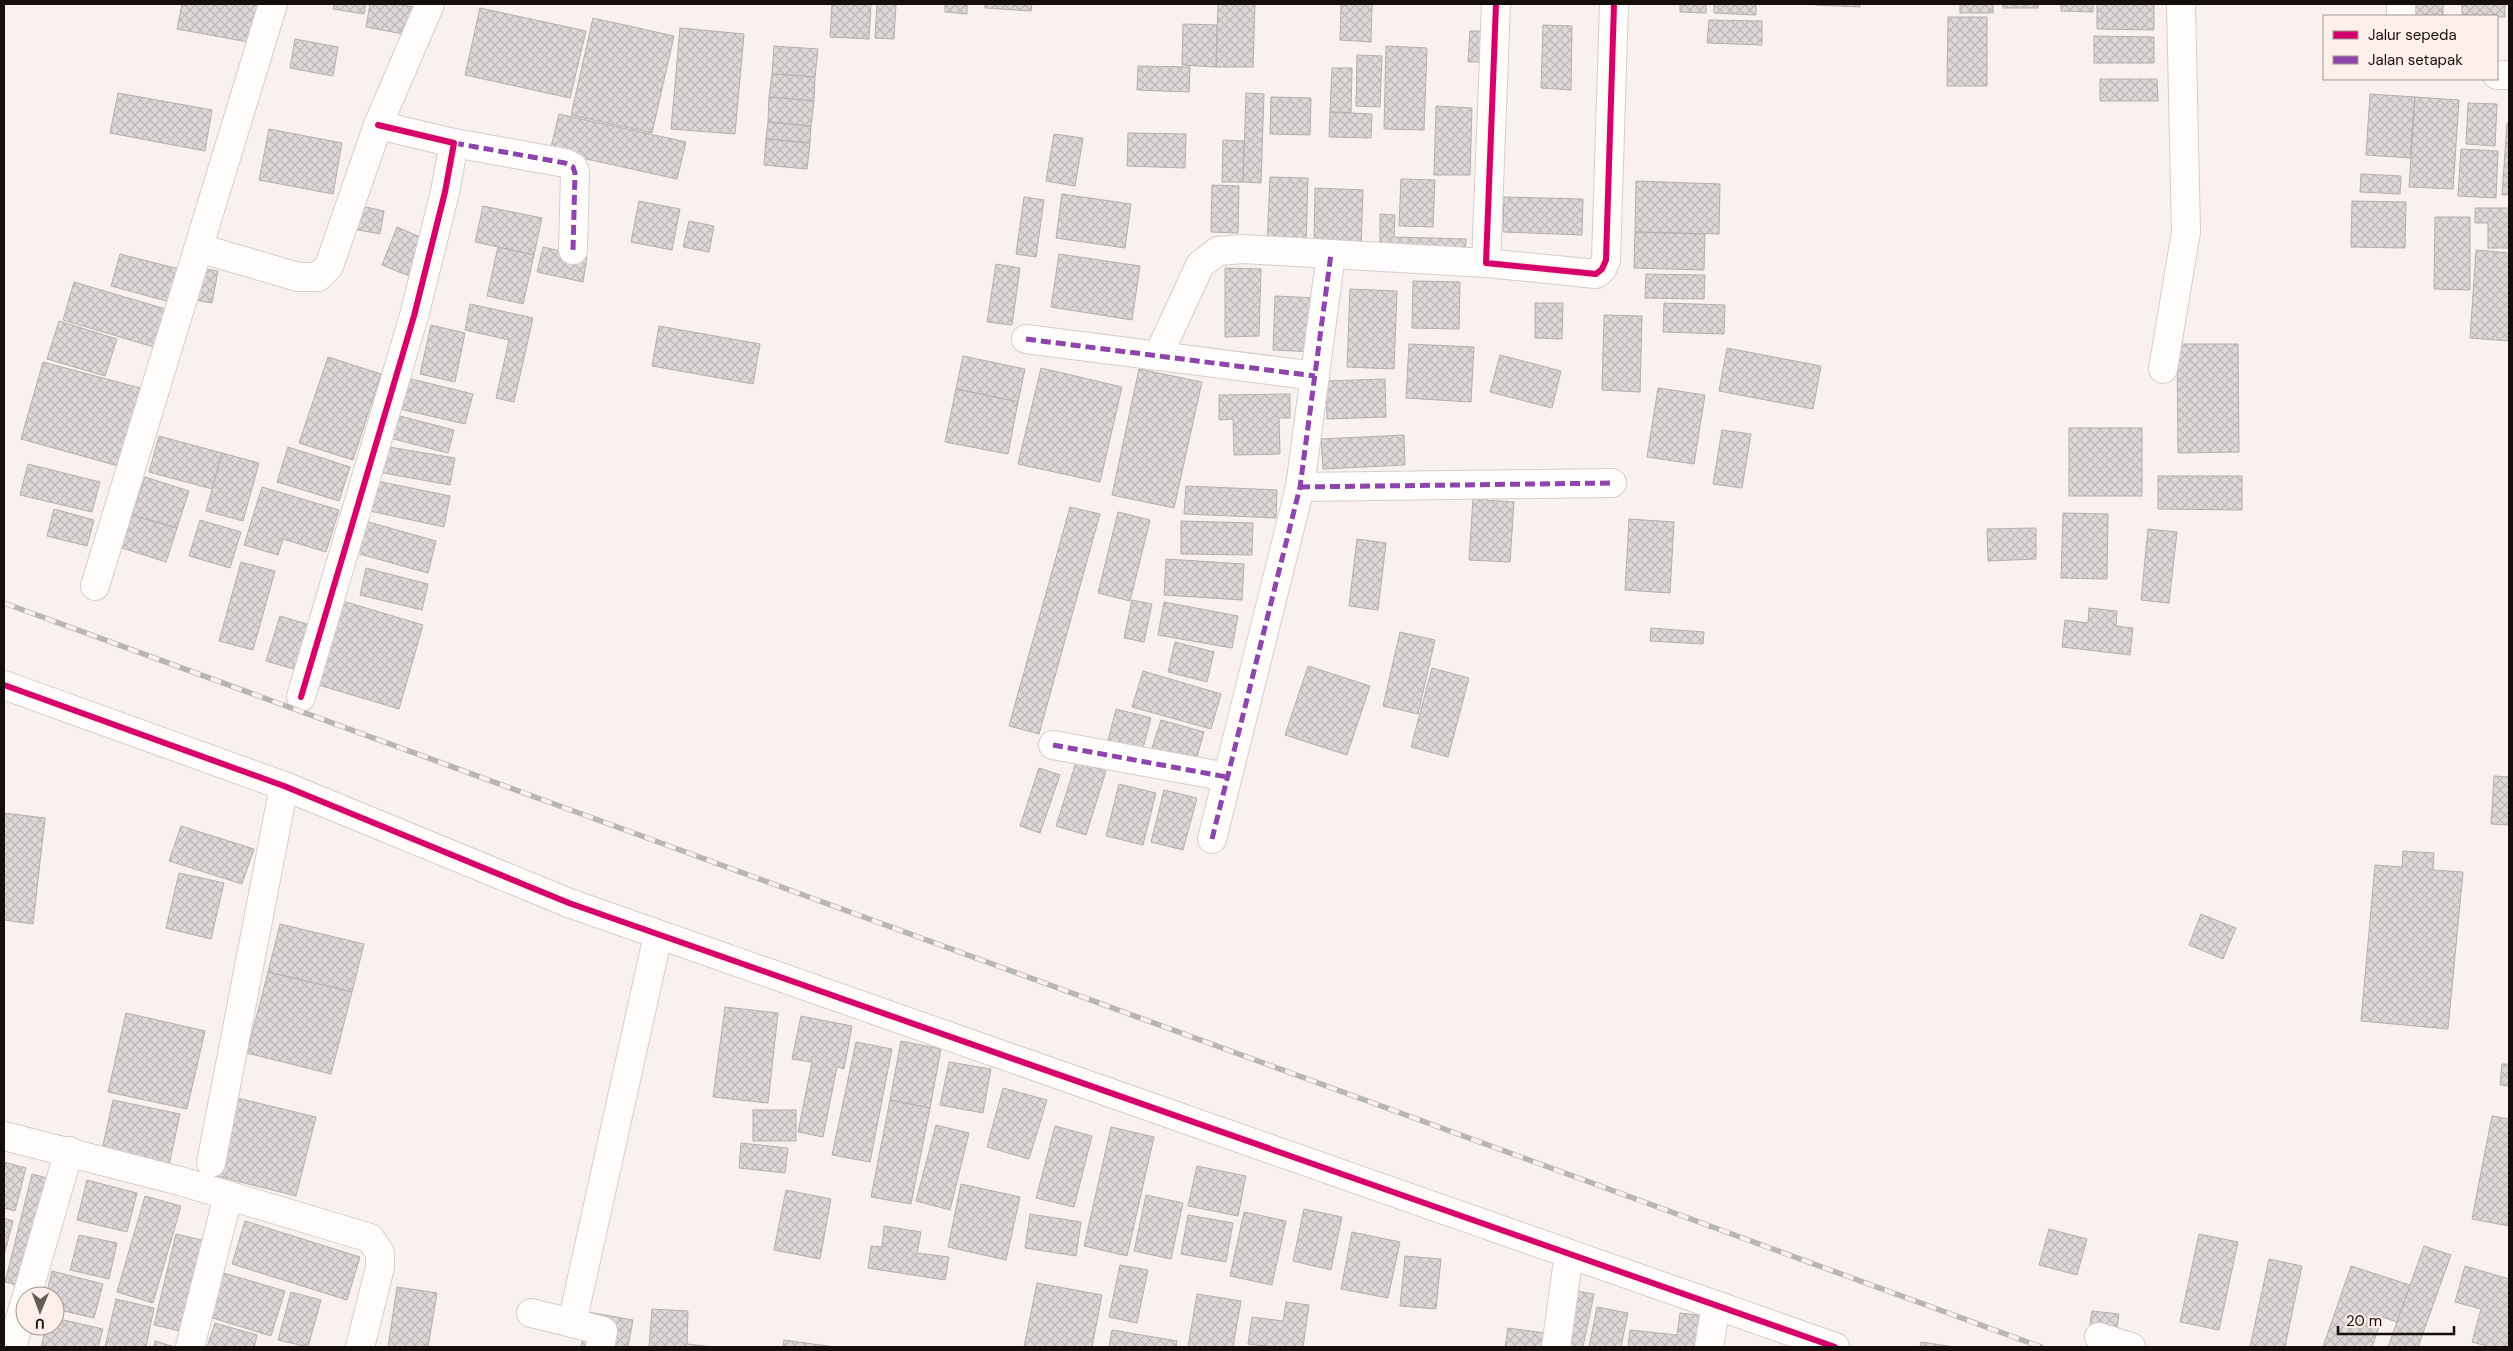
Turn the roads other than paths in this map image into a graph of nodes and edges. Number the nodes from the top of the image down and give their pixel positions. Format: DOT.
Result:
graph roads {
  1 [pos="273,4"];
  2 [pos="430,4"];
  3 [pos="1496,4"];
  4 [pos="1614,4"];
  5 [pos="2181,4"];
  6 [pos="378,125"];
  7 [pos="454,143"];
  8 [pos="199,248"];
  9 [pos="573,250"];
  10 [pos="1331,254"];
  11 [pos="1486,263"];
  12 [pos="1026,339"];
  13 [pos="1158,356"];
  14 [pos="2163,369"];
  15 [pos="1315,376"];
  16 [pos="1612,483"];
  17 [pos="1300,487"];
  18 [pos="95,586"];
  19 [pos="4,685"];
  20 [pos="301,697"];
  21 [pos="1053,745"];
  22 [pos="1227,776"];
  23 [pos="284,786"];
  24 [pos="1212,839"];
  25 [pos="658,935"];
  26 [pos="4,1136"];
  27 [pos="69,1151"];
  28 [pos="211,1163"];
  29 [pos="228,1196"];
  30 [pos="1569,1254"];
  31 [pos="30,1286"];
  32 [pos="1716,1306"];
  33 [pos="530,1313"];
  34 [pos="572,1323"];
  35 [pos="2099,1337"];
  36 [pos="190,1347"];
  37 [pos="360,1347"];
  38 [pos="600,1347"];
  39 [pos="1556,1347"];
  40 [pos="1709,1347"];
  41 [pos="1835,1347"];
  42 [pos="2131,1347"];
  1 -- 8 [label="street"];
  2 -- 6 [label="street"];
  3 -- 11 [label="street"];
  4 -- 11 [label="street"];
  5 -- 14 [label="street"];
  6 -- 7 [label="street"];
  6 -- 8 [label="street"];
  7 -- 9 [label="street"];
  7 -- 20 [label="street"];
  8 -- 18 [label="street"];
  10 -- 11 [label="street"];
  10 -- 13 [label="street"];
  10 -- 15 [label="street"];
  12 -- 13 [label="street"];
  13 -- 15 [label="street"];
  15 -- 17 [label="street"];
  16 -- 17 [label="street"];
  17 -- 22 [label="street"];
  19 -- 23 [label="street"];
  21 -- 22 [label="street"];
  22 -- 24 [label="street"];
  23 -- 25 [label="street"];
  23 -- 28 [label="street"];
  25 -- 30 [label="street"];
  25 -- 34 [label="street"];
  26 -- 27 [label="street"];
  27 -- 29 [label="street"];
  27 -- 31 [label="street"];
  29 -- 36 [label="street"];
  29 -- 37 [label="street"];
  30 -- 32 [label="street"];
  30 -- 39 [label="street"];
  32 -- 40 [label="street"];
  32 -- 41 [label="street"];
  33 -- 34 [label="street"];
  34 -- 38 [label="street"];
  35 -- 42 [label="street"];
}
